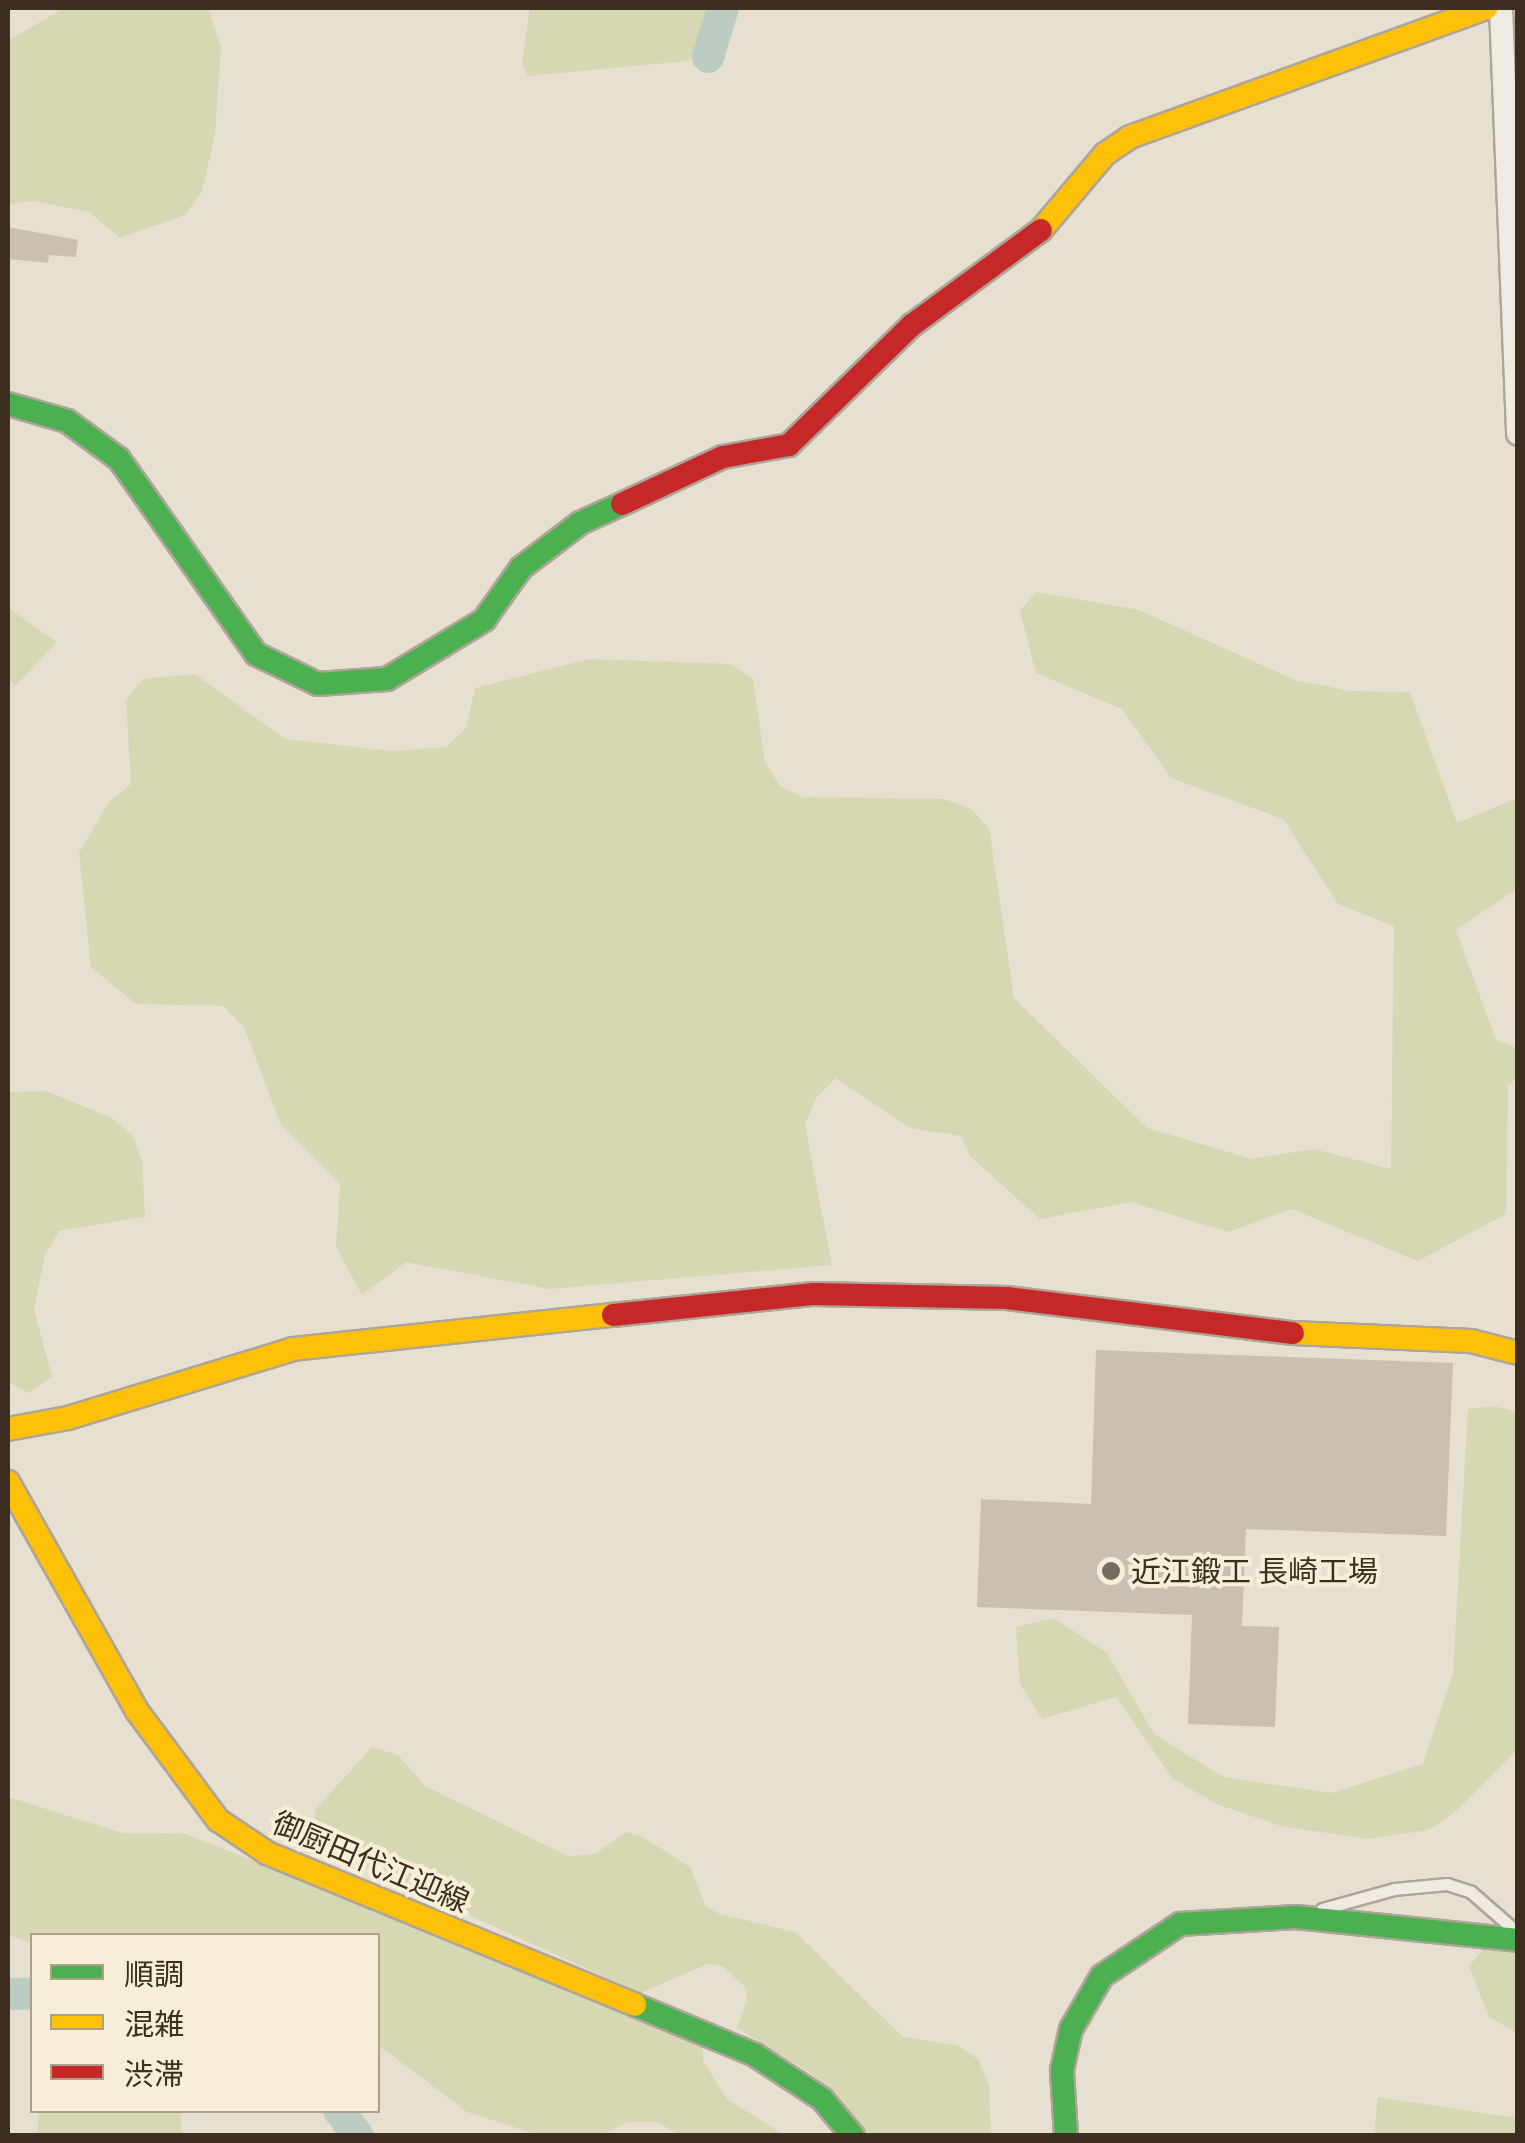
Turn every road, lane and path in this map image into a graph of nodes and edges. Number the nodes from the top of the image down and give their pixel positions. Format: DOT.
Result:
graph roads {
  1 [pos="1486,8"];
  2 [pos="1501,8"];
  3 [pos="8,404"];
  4 [pos="1518,434"];
  5 [pos="1518,1353"];
  6 [pos="8,1429"];
  7 [pos="8,1482"];
  8 [pos="1296,1917"];
  9 [pos="1518,1937"];
  10 [pos="853,2136"];
  11 [pos="1066,2136"];
  1 -- 3 [label="street"];
  2 -- 4 [label="street"];
  5 -- 6 [label="street"];
  7 -- 10 [label="street, 御厨田代江迎線"];
  8 -- 9 [label="street"];
  8 -- 9 [label="lane"];
  8 -- 11 [label="street"];
}
